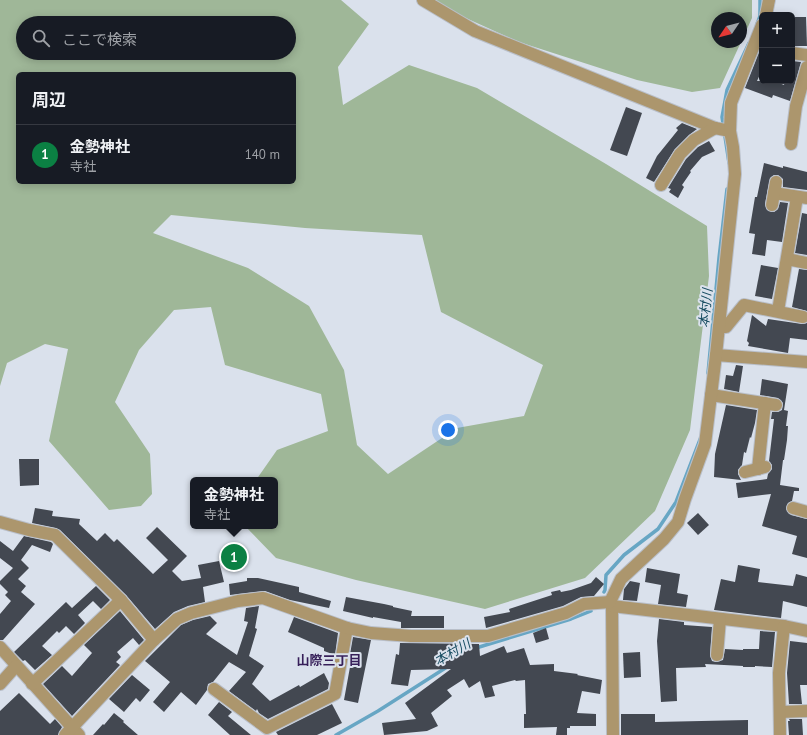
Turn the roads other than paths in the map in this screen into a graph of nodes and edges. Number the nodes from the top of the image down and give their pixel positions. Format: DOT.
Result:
graph roads {
  1 [pos="423,0"];
  2 [pos="769,0"];
  3 [pos="767,12"];
  4 [pos="758,47"];
  5 [pos="795,53"];
  6 [pos="807,55"];
  7 [pos="807,68"];
  8 [pos="722,129"];
  9 [pos="791,144"];
  10 [pos="661,185"];
  11 [pos="802,198"];
  12 [pos="772,205"];
  13 [pos="786,259"];
  14 [pos="807,263"];
  15 [pos="778,311"];
  16 [pos="803,316"];
  17 [pos="719,327"];
  18 [pos="716,355"];
  19 [pos="807,362"];
  20 [pos="711,395"];
  21 [pos="745,472"];
  22 [pos="793,508"];
  23 [pos="807,512"];
  24 [pos="0,522"];
  25 [pos="121,600"];
  26 [pos="611,604"];
  27 [pos="720,619"];
  28 [pos="784,626"];
  29 [pos="347,628"];
  30 [pos="807,631"];
  31 [pos="154,640"];
  32 [pos="0,647"];
  33 [pos="717,655"];
  34 [pos="16,666"];
  35 [pos="0,684"];
  36 [pos="32,684"];
  37 [pos="214,689"];
  38 [pos="807,711"];
  39 [pos="780,712"];
  40 [pos="72,733"];
  41 [pos="613,735"];
  42 [pos="780,735"];
  1 -- 8 [label="street"];
  2 -- 3 [label="street"];
  4 -- 8 [label="street"];
  5 -- 6 [label="street"];
  7 -- 9 [label="street"];
  8 -- 10 [label="street"];
  8 -- 17 [label="street"];
  11 -- 12 [label="street"];
  11 -- 13 [label="street"];
  13 -- 14 [label="street"];
  13 -- 15 [label="street"];
  15 -- 16 [label="street"];
  15 -- 17 [label="street"];
  17 -- 18 [label="street"];
  18 -- 19 [label="street"];
  18 -- 20 [label="street"];
  20 -- 21 [label="street"];
  20 -- 26 [label="street"];
  22 -- 23 [label="street"];
  24 -- 25 [label="street"];
  25 -- 31 [label="street"];
  25 -- 36 [label="street"];
  26 -- 27 [label="street"];
  26 -- 29 [label="street"];
  26 -- 41 [label="street"];
  27 -- 28 [label="street"];
  27 -- 33 [label="street"];
  28 -- 30 [label="street"];
  28 -- 39 [label="street"];
  29 -- 31 [label="street"];
  29 -- 37 [label="street"];
  31 -- 40 [label="street"];
  32 -- 34 [label="street"];
  34 -- 35 [label="street"];
  34 -- 36 [label="street"];
  36 -- 40 [label="street"];
  38 -- 39 [label="street"];
  39 -- 42 [label="street"];
}
